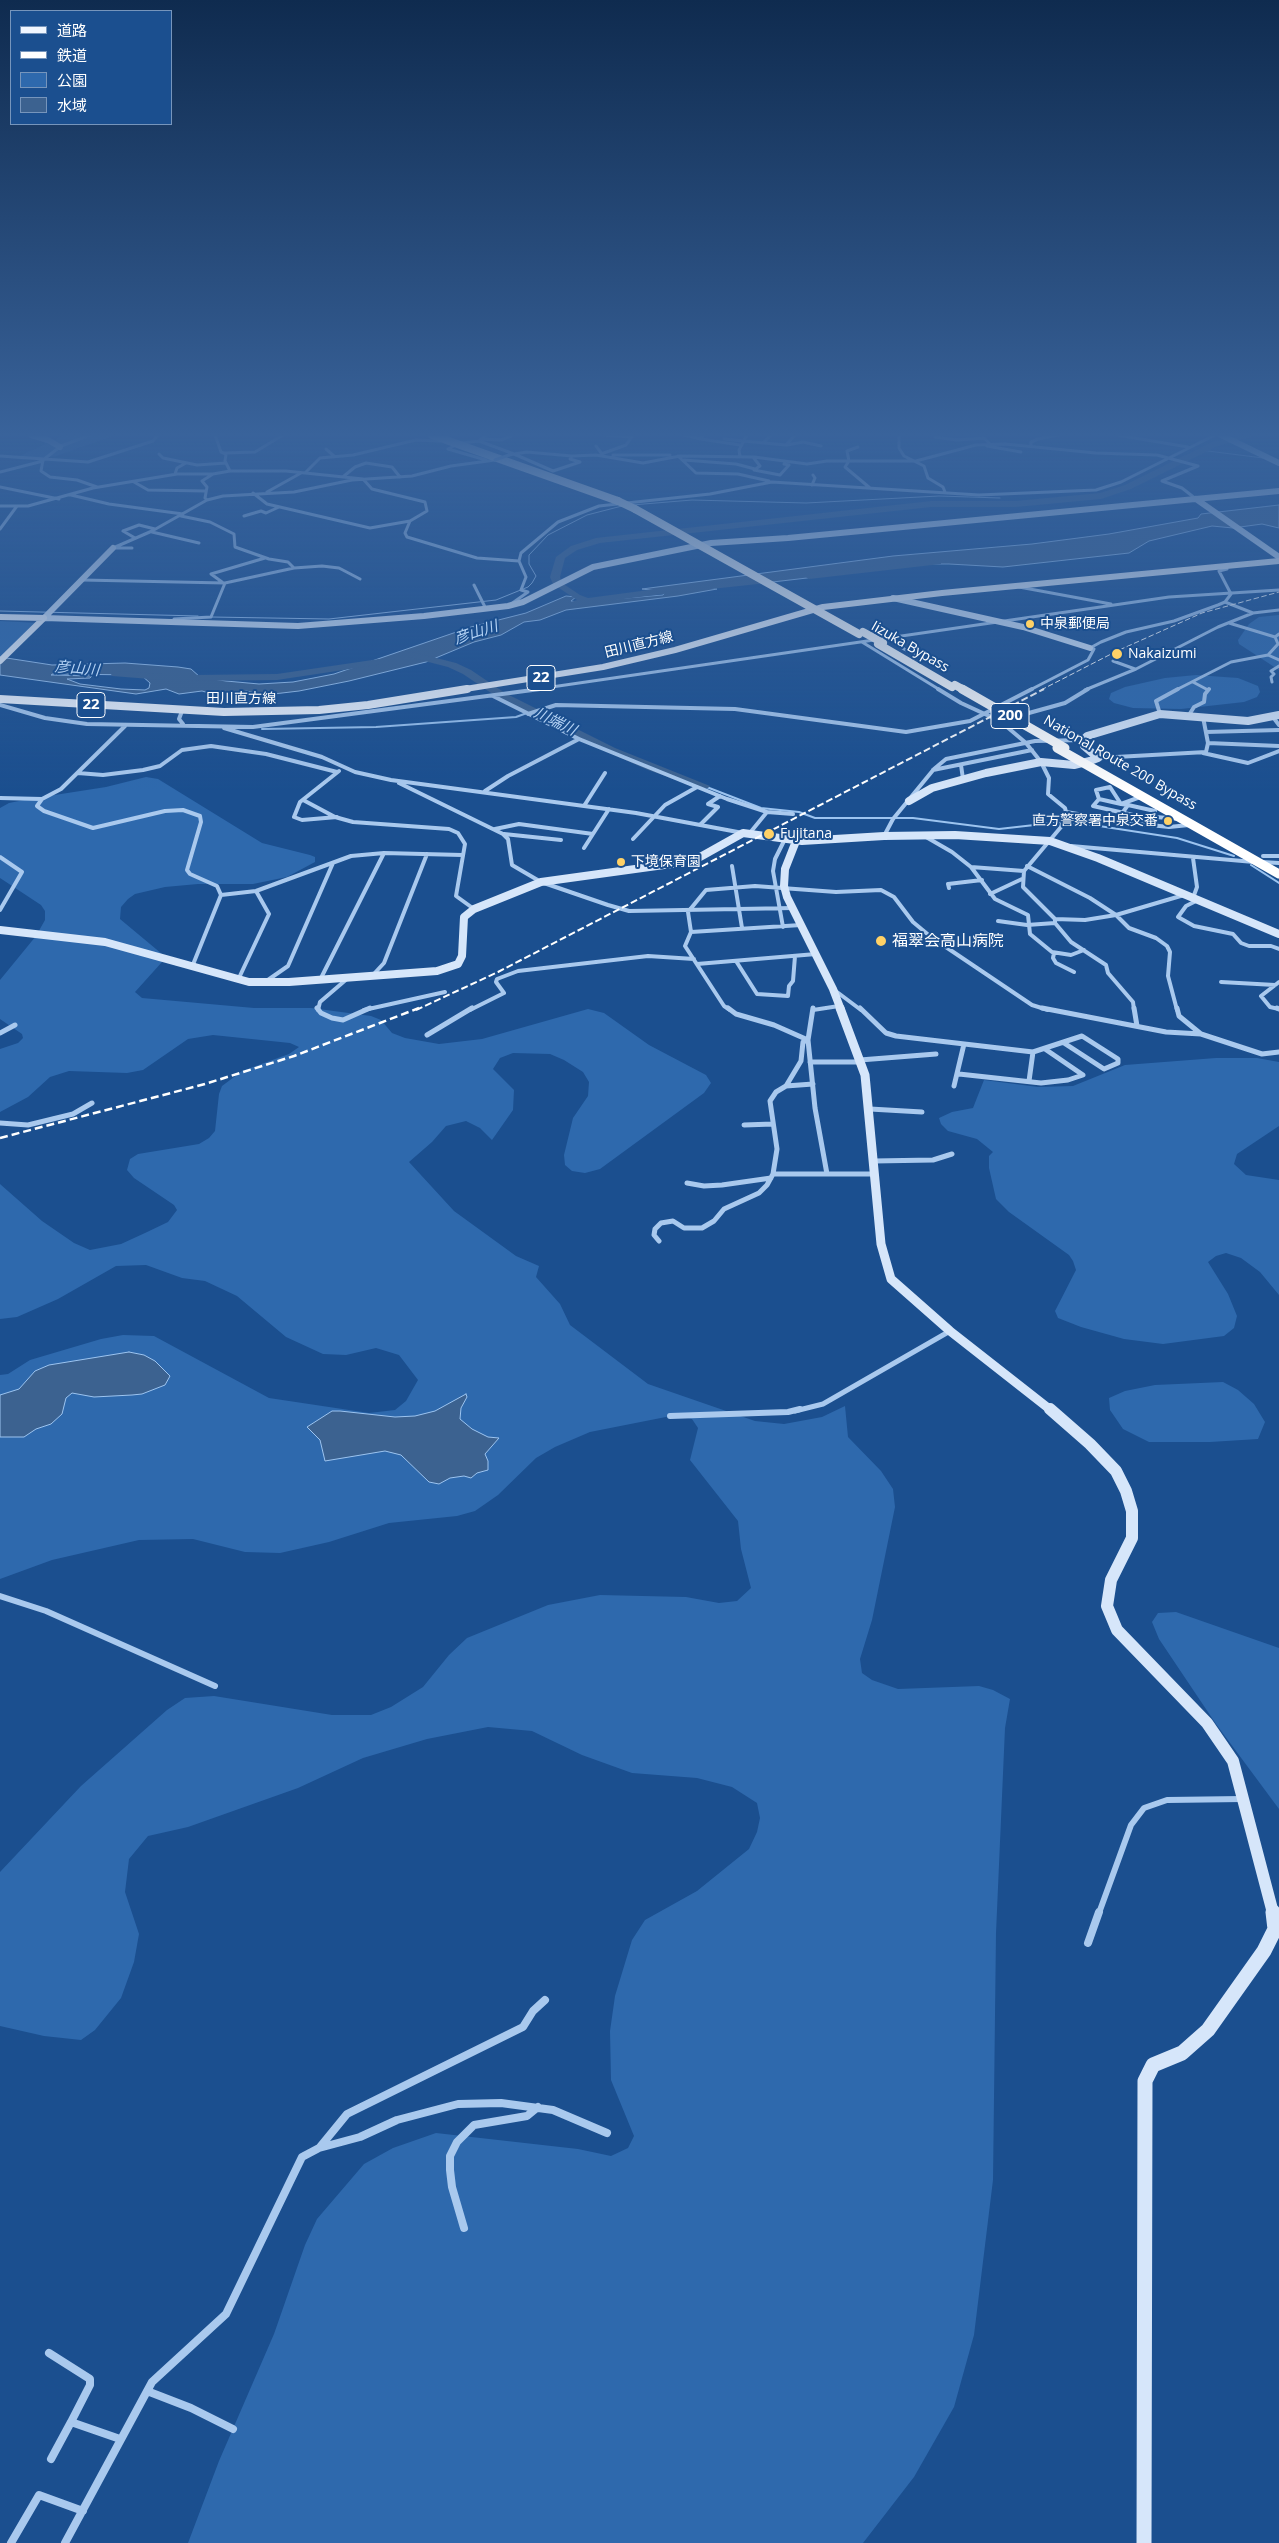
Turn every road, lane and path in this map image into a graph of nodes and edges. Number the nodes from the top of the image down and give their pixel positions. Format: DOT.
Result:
graph roads {
  1 [pos="106,554"];
  2 [pos="254,554"];
  3 [pos="463,554"];
  4 [pos="521,554"];
  5 [pos="655,554"];
  6 [pos="723,554"];
  7 [pos="266,558"];
  8 [pos="519,561"];
  9 [pos="1279,561"];
  10 [pos="1255,563"];
  11 [pos="294,568"];
  12 [pos="360,579"];
  13 [pos="82,580"];
  14 [pos="225,583"];
  15 [pos="474,585"];
  16 [pos="1017,586"];
  17 [pos="1279,590"];
  18 [pos="1231,594"];
  19 [pos="893,598"];
  20 [pos="1225,602"];
  21 [pos="1117,605"];
  22 [pos="508,606"];
  23 [pos="817,607"];
  24 [pos="486,609"];
  25 [pos="1279,610"];
  26 [pos="1253,613"];
  27 [pos="0,617"];
  28 [pos="43,620"];
  29 [pos="1001,622"];
  30 [pos="146,623"];
  31 [pos="1228,623"];
  32 [pos="861,636"];
  33 [pos="1277,636"];
  34 [pos="884,642"];
  35 [pos="1090,648"];
  36 [pos="1268,655"];
  37 [pos="1122,656"];
  38 [pos="1279,660"];
  39 [pos="0,661"];
  40 [pos="915,663"];
  41 [pos="1279,666"];
  42 [pos="1136,669"];
  43 [pos="1274,674"];
  44 [pos="1279,676"];
  45 [pos="1192,682"];
  46 [pos="1272,682"];
  47 [pos="942,690"];
  48 [pos="492,696"];
  49 [pos="0,699"];
  50 [pos="0,705"];
  51 [pos="182,711"];
  52 [pos="528,714"];
  53 [pos="984,714"];
  54 [pos="1160,714"];
  55 [pos="1190,715"];
  56 [pos="1204,716"];
  57 [pos="1276,716"];
  58 [pos="1000,721"];
  59 [pos="183,724"];
  60 [pos="1279,724"];
  61 [pos="125,726"];
  62 [pos="216,726"];
  63 [pos="1279,730"];
  64 [pos="1206,732"];
  65 [pos="579,739"];
  66 [pos="1083,740"];
  67 [pos="1026,743"];
  68 [pos="1208,743"];
  69 [pos="1279,746"];
  70 [pos="1032,750"];
  71 [pos="1279,751"];
  72 [pos="1202,753"];
  73 [pos="1091,761"];
  74 [pos="1041,762"];
  75 [pos="961,765"];
  76 [pos="344,769"];
  77 [pos="933,771"];
  78 [pos="337,772"];
  79 [pos="78,773"];
  80 [pos="606,773"];
  81 [pos="963,779"];
  82 [pos="392,780"];
  83 [pos="697,787"];
  84 [pos="485,791"];
  85 [pos="720,796"];
  86 [pos="1143,796"];
  87 [pos="0,798"];
  88 [pos="1099,799"];
  89 [pos="42,800"];
  90 [pos="305,800"];
  91 [pos="909,802"];
  92 [pos="1121,804"];
  93 [pos="1128,805"];
  94 [pos="584,806"];
  95 [pos="609,809"];
  96 [pos="767,812"];
  97 [pos="1066,812"];
  98 [pos="1123,812"];
  99 [pos="793,814"];
  100 [pos="654,816"];
  101 [pos="1151,817"];
  102 [pos="337,818"];
  103 [pos="1185,820"];
  104 [pos="700,825"];
  105 [pos="1194,825"];
  106 [pos="495,829"];
  107 [pos="503,834"];
  108 [pos="593,834"];
  109 [pos="746,834"];
  110 [pos="884,836"];
  111 [pos="926,837"];
  112 [pos="632,839"];
  113 [pos="562,840"];
  114 [pos="791,840"];
  115 [pos="1050,841"];
  116 [pos="1068,846"];
  117 [pos="584,848"];
  118 [pos="384,853"];
  119 [pos="427,854"];
  120 [pos="462,855"];
  121 [pos="1279,856"];
  122 [pos="0,857"];
  123 [pos="1193,858"];
  124 [pos="1262,860"];
  125 [pos="333,863"];
  126 [pos="1279,863"];
  127 [pos="732,866"];
  128 [pos="971,867"];
  129 [pos="1026,868"];
  130 [pos="1279,869"];
  131 [pos="1279,874"];
  132 [pos="1022,878"];
  133 [pos="982,880"];
  134 [pos="541,882"];
  135 [pos="734,886"];
  136 [pos="780,886"];
  137 [pos="949,888"];
  138 [pos="256,891"];
  139 [pos="221,894"];
  140 [pos="990,894"];
  141 [pos="1184,894"];
  142 [pos="1196,899"];
  143 [pos="793,908"];
  144 [pos="474,909"];
  145 [pos="779,909"];
  146 [pos="0,910"];
  147 [pos="738,910"];
  148 [pos="688,912"];
  149 [pos="1116,915"];
  150 [pos="998,921"];
  151 [pos="1055,921"];
  152 [pos="801,925"];
  153 [pos="1027,925"];
  154 [pos="784,927"];
  155 [pos="742,928"];
  156 [pos="0,930"];
  157 [pos="691,932"];
  158 [pos="1279,934"];
  159 [pos="1279,949"];
  160 [pos="1084,950"];
  161 [pos="1054,953"];
  162 [pos="817,954"];
  163 [pos="795,956"];
  164 [pos="694,959"];
  165 [pos="736,961"];
  166 [pos="697,964"];
  167 [pos="192,967"];
  168 [pos="1074,972"];
  169 [pos="372,976"];
  170 [pos="348,978"];
  171 [pos="238,980"];
  172 [pos="320,980"];
  173 [pos="1221,982"];
  174 [pos="264,983"];
  175 [pos="1277,984"];
  176 [pos="833,989"];
  177 [pos="445,992"];
  178 [pos="839,1006"];
  179 [pos="1279,1009"];
  180 [pos="15,1025"];
  181 [pos="1138,1026"];
  182 [pos="0,1033"];
  183 [pos="1201,1034"];
  184 [pos="427,1035"];
  185 [pos="808,1040"];
  186 [pos="1064,1043"];
  187 [pos="964,1044"];
  188 [pos="1045,1049"];
  189 [pos="1033,1052"];
  190 [pos="1279,1052"];
  191 [pos="936,1054"];
  192 [pos="860,1061"];
  193 [pos="810,1062"];
  194 [pos="959,1074"];
  195 [pos="1029,1082"];
  196 [pos="813,1084"];
  197 [pos="786,1086"];
  198 [pos="954,1086"];
  199 [pos="92,1103"];
  200 [pos="870,1109"];
  201 [pos="922,1112"];
  202 [pos="0,1123"];
  203 [pos="773,1124"];
  204 [pos="744,1125"];
  205 [pos="952,1154"];
  206 [pos="874,1161"];
  207 [pos="827,1174"];
  208 [pos="875,1174"];
  209 [pos="772,1176"];
  210 [pos="687,1183"];
  211 [pos="659,1241"];
  212 [pos="950,1331"];
  213 [pos="670,1416"];
  214 [pos="0,1596"];
  215 [pos="215,1686"];
  216 [pos="1245,1799"];
  217 [pos="1088,1943"];
  218 [pos="545,2000"];
  219 [pos="538,2107"];
  220 [pos="607,2133"];
  221 [pos="319,2148"];
  222 [pos="464,2228"];
  223 [pos="49,2354"];
  224 [pos="147,2390"];
  225 [pos="71,2422"];
  226 [pos="233,2429"];
  227 [pos="120,2439"];
  228 [pos="51,2458"];
  229 [pos="83,2511"];
  230 [pos="68,2542"];
  231 [pos="11,2543"];
  232 [pos="1144,2543"];
  1 -- 13 [label="street"];
  2 -- 7 [label="street"];
  3 -- 8 [label="street"];
  4 -- 8 [label="street"];
  5 -- 22 [label="street"];
  6 -- 23 [label="highway, Iizuka Bypass / 200"];
  7 -- 11 [label="street"];
  7 -- 14 [label="street"];
  8 -- 22 [label="street"];
  9 -- 10 [label="main road, 田川直方線 / 22"];
  10 -- 16 [label="main road, 田川直方線 / 22"];
  10 -- 18 [label="street"];
  11 -- 12 [label="street"];
  11 -- 14 [label="street"];
  13 -- 14 [label="street"];
  13 -- 28 [label="street"];
  14 -- 30 [label="street"];
  15 -- 24 [label="street"];
  16 -- 19 [label="main road, 田川直方線 / 22"];
  16 -- 21 [label="street"];
  17 -- 18 [label="street"];
  18 -- 20 [label="street"];
  18 -- 21 [label="street"];
  19 -- 23 [label="main road, 田川直方線 / 22"];
  19 -- 29 [label="street"];
  20 -- 26 [label="street"];
  20 -- 35 [label="street"];
  21 -- 29 [label="street"];
  22 -- 24 [label="street"];
  23 -- 32 [label="highway, Iizuka Bypass / 200"];
  23 -- 51 [label="main road, 田川直方線 / 22"];
  24 -- 30 [label="street"];
  25 -- 26 [label="street"];
  26 -- 31 [label="street"];
  27 -- 28 [label="main road"];
  28 -- 30 [label="street"];
  28 -- 39 [label="main road"];
  29 -- 34 [label="street"];
  29 -- 35 [label="street"];
  31 -- 33 [label="street"];
  31 -- 42 [label="street"];
  32 -- 34 [label="highway, Iizuka Bypass / 200, bridge"];
  32 -- 34 [label="street"];
  32 -- 47 [label="street"];
  32 -- 48 [label="street"];
  33 -- 36 [label="street"];
  34 -- 40 [label="highway, Iizuka Bypass / 200"];
  34 -- 40 [label="street"];
  35 -- 53 [label="street"];
  36 -- 38 [label="street"];
  36 -- 45 [label="street"];
  37 -- 42 [label="street"];
  40 -- 47 [label="street"];
  40 -- 73 [label="highway, Iizuka Bypass / 200, bridge"];
  41 -- 43 [label="street"];
  42 -- 58 [label="street"];
  43 -- 44 [label="street"];
  43 -- 46 [label="street"];
  45 -- 54 [label="street"];
  45 -- 55 [label="street"];
  47 -- 53 [label="street"];
  48 -- 52 [label="street"];
  48 -- 62 [label="street"];
  49 -- 51 [label="main road, 田川直方線 / 22"];
  50 -- 61 [label="street"];
  51 -- 59 [label="street"];
  52 -- 53 [label="street"];
  52 -- 65 [label="street"];
  53 -- 58 [label="street"];
  54 -- 55 [label="street"];
  54 -- 66 [label="street"];
  55 -- 56 [label="street"];
  56 -- 57 [label="street"];
  56 -- 64 [label="street"];
  57 -- 60 [label="street"];
  58 -- 67 [label="street"];
  59 -- 61 [label="street"];
  59 -- 62 [label="street"];
  61 -- 79 [label="street"];
  62 -- 76 [label="street"];
  63 -- 64 [label="street"];
  64 -- 68 [label="street"];
  65 -- 83 [label="street"];
  65 -- 84 [label="street"];
  66 -- 67 [label="street"];
  66 -- 73 [label="street"];
  67 -- 70 [label="street"];
  67 -- 77 [label="street"];
  68 -- 69 [label="street"];
  68 -- 72 [label="street"];
  70 -- 74 [label="street"];
  70 -- 75 [label="street"];
  71 -- 72 [label="street"];
  72 -- 73 [label="street"];
  73 -- 74 [label="street"];
  73 -- 86 [label="highway, Iizuka Bypass / 200"];
  73 -- 124 [label="highway, National Route 200 Bypass / 200"];
  74 -- 81 [label="street"];
  74 -- 97 [label="street"];
  75 -- 77 [label="street"];
  75 -- 81 [label="street"];
  76 -- 78 [label="street"];
  76 -- 82 [label="street"];
  77 -- 91 [label="street"];
  78 -- 79 [label="street"];
  78 -- 90 [label="street"];
  79 -- 89 [label="street"];
  80 -- 94 [label="street"];
  81 -- 91 [label="street"];
  82 -- 84 [label="street"];
  82 -- 106 [label="street"];
  83 -- 85 [label="street"];
  83 -- 100 [label="street"];
  84 -- 94 [label="street"];
  85 -- 96 [label="street"];
  85 -- 104 [label="street"];
  86 -- 92 [label="street"];
  86 -- 103 [label="highway, Iizuka Bypass / 200"];
  87 -- 89 [label="street"];
  88 -- 92 [label="street"];
  88 -- 92 [label="street"];
  88 -- 98 [label="street"];
  89 -- 139 [label="street"];
  90 -- 102 [label="street"];
  90 -- 102 [label="street"];
  91 -- 110 [label="street"];
  92 -- 93 [label="street"];
  93 -- 98 [label="street"];
  93 -- 101 [label="street"];
  94 -- 95 [label="street"];
  95 -- 100 [label="street"];
  95 -- 108 [label="street"];
  96 -- 99 [label="street"];
  96 -- 109 [label="street"];
  97 -- 105 [label="street"];
  97 -- 115 [label="street"];
  98 -- 101 [label="street"];
  100 -- 104 [label="street"];
  100 -- 112 [label="street"];
  101 -- 103 [label="street"];
  102 -- 120 [label="street"];
  103 -- 105 [label="highway, Iizuka Bypass / 200"];
  104 -- 109 [label="street"];
  105 -- 124 [label="highway, Iizuka Bypass / 200"];
  106 -- 107 [label="street"];
  106 -- 108 [label="street"];
  107 -- 113 [label="street"];
  107 -- 134 [label="street"];
  108 -- 117 [label="street"];
  109 -- 114 [label="street"];
  109 -- 134 [label="street"];
  110 -- 111 [label="street"];
  110 -- 114 [label="street"];
  111 -- 115 [label="street"];
  111 -- 128 [label="street"];
  114 -- 136 [label="street"];
  115 -- 116 [label="street"];
  115 -- 129 [label="street"];
  116 -- 123 [label="street"];
  116 -- 141 [label="street"];
  118 -- 119 [label="street"];
  118 -- 125 [label="street"];
  118 -- 172 [label="street"];
  119 -- 120 [label="street"];
  119 -- 169 [label="street"];
  120 -- 144 [label="street"];
  121 -- 124 [label="street"];
  122 -- 146 [label="street"];
  123 -- 124 [label="street"];
  123 -- 142 [label="street"];
  124 -- 126 [label="street"];
  124 -- 130 [label="highway, National Route 200 Bypass / 200"];
  124 -- 131 [label="highway, Iizuka Bypass / 200"];
  125 -- 138 [label="street"];
  125 -- 174 [label="street"];
  127 -- 135 [label="street"];
  128 -- 129 [label="street"];
  128 -- 133 [label="street"];
  129 -- 132 [label="street"];
  129 -- 149 [label="street"];
  132 -- 140 [label="street"];
  132 -- 151 [label="street"];
  133 -- 137 [label="street"];
  133 -- 140 [label="street"];
  134 -- 144 [label="street"];
  134 -- 148 [label="street"];
  135 -- 136 [label="street"];
  135 -- 147 [label="street"];
  135 -- 148 [label="street"];
  136 -- 143 [label="street"];
  136 -- 145 [label="street"];
  136 -- 181 [label="street"];
  138 -- 139 [label="street"];
  138 -- 171 [label="street"];
  139 -- 167 [label="street"];
  140 -- 153 [label="street"];
  141 -- 142 [label="street"];
  141 -- 149 [label="street"];
  142 -- 158 [label="street"];
  142 -- 159 [label="street"];
  143 -- 145 [label="street"];
  143 -- 152 [label="street"];
  144 -- 169 [label="street"];
  145 -- 147 [label="street"];
  145 -- 154 [label="street"];
  147 -- 148 [label="street"];
  147 -- 155 [label="street"];
  148 -- 157 [label="street"];
  149 -- 151 [label="street"];
  149 -- 183 [label="street"];
  150 -- 153 [label="street"];
  151 -- 153 [label="street"];
  151 -- 160 [label="street"];
  152 -- 154 [label="street"];
  152 -- 162 [label="street"];
  153 -- 161 [label="street"];
  154 -- 155 [label="street"];
  155 -- 157 [label="street"];
  156 -- 167 [label="street"];
  157 -- 164 [label="street"];
  160 -- 161 [label="street"];
  160 -- 181 [label="street"];
  161 -- 168 [label="street"];
  162 -- 163 [label="street"];
  162 -- 176 [label="street"];
  163 -- 165 [label="street"];
  163 -- 165 [label="street"];
  164 -- 166 [label="street"];
  164 -- 184 [label="street"];
  165 -- 166 [label="street"];
  166 -- 185 [label="street"];
  167 -- 171 [label="street"];
  169 -- 170 [label="street"];
  170 -- 172 [label="street"];
  170 -- 177 [label="street"];
  171 -- 174 [label="street"];
  172 -- 174 [label="street"];
  173 -- 175 [label="street"];
  175 -- 179 [label="street"];
  176 -- 178 [label="street"];
  176 -- 187 [label="street"];
  178 -- 185 [label="street"];
  178 -- 192 [label="street"];
  180 -- 182 [label="street"];
  181 -- 183 [label="street"];
  183 -- 190 [label="street"];
  185 -- 193 [label="street"];
  185 -- 197 [label="street"];
  186 -- 186 [label="street"];
  186 -- 188 [label="street"];
  187 -- 189 [label="street"];
  187 -- 194 [label="street"];
  188 -- 189 [label="street"];
  188 -- 195 [label="street"];
  189 -- 195 [label="street"];
  191 -- 192 [label="street"];
  192 -- 193 [label="street"];
  192 -- 200 [label="street"];
  193 -- 196 [label="street"];
  194 -- 195 [label="street"];
  194 -- 198 [label="street"];
  196 -- 197 [label="street"];
  196 -- 207 [label="street"];
  197 -- 203 [label="street"];
  199 -- 202 [label="street"];
  200 -- 201 [label="street"];
  200 -- 206 [label="street"];
  203 -- 204 [label="street"];
  203 -- 209 [label="street"];
  205 -- 206 [label="street"];
  206 -- 208 [label="street"];
  207 -- 208 [label="street"];
  207 -- 209 [label="street"];
  208 -- 212 [label="street"];
  209 -- 210 [label="street"];
  209 -- 211 [label="street"];
  212 -- 213 [label="street"];
  212 -- 216 [label="street"];
  214 -- 215 [label="street"];
  216 -- 217 [label="street"];
  216 -- 232 [label="street"];
  218 -- 221 [label="street"];
  219 -- 220 [label="street"];
  219 -- 221 [label="street"];
  219 -- 222 [label="street"];
  221 -- 224 [label="street"];
  223 -- 225 [label="street"];
  224 -- 226 [label="street"];
  224 -- 227 [label="street"];
  225 -- 227 [label="street"];
  225 -- 228 [label="street"];
  227 -- 229 [label="street"];
  229 -- 230 [label="street"];
  229 -- 231 [label="street"];
}
